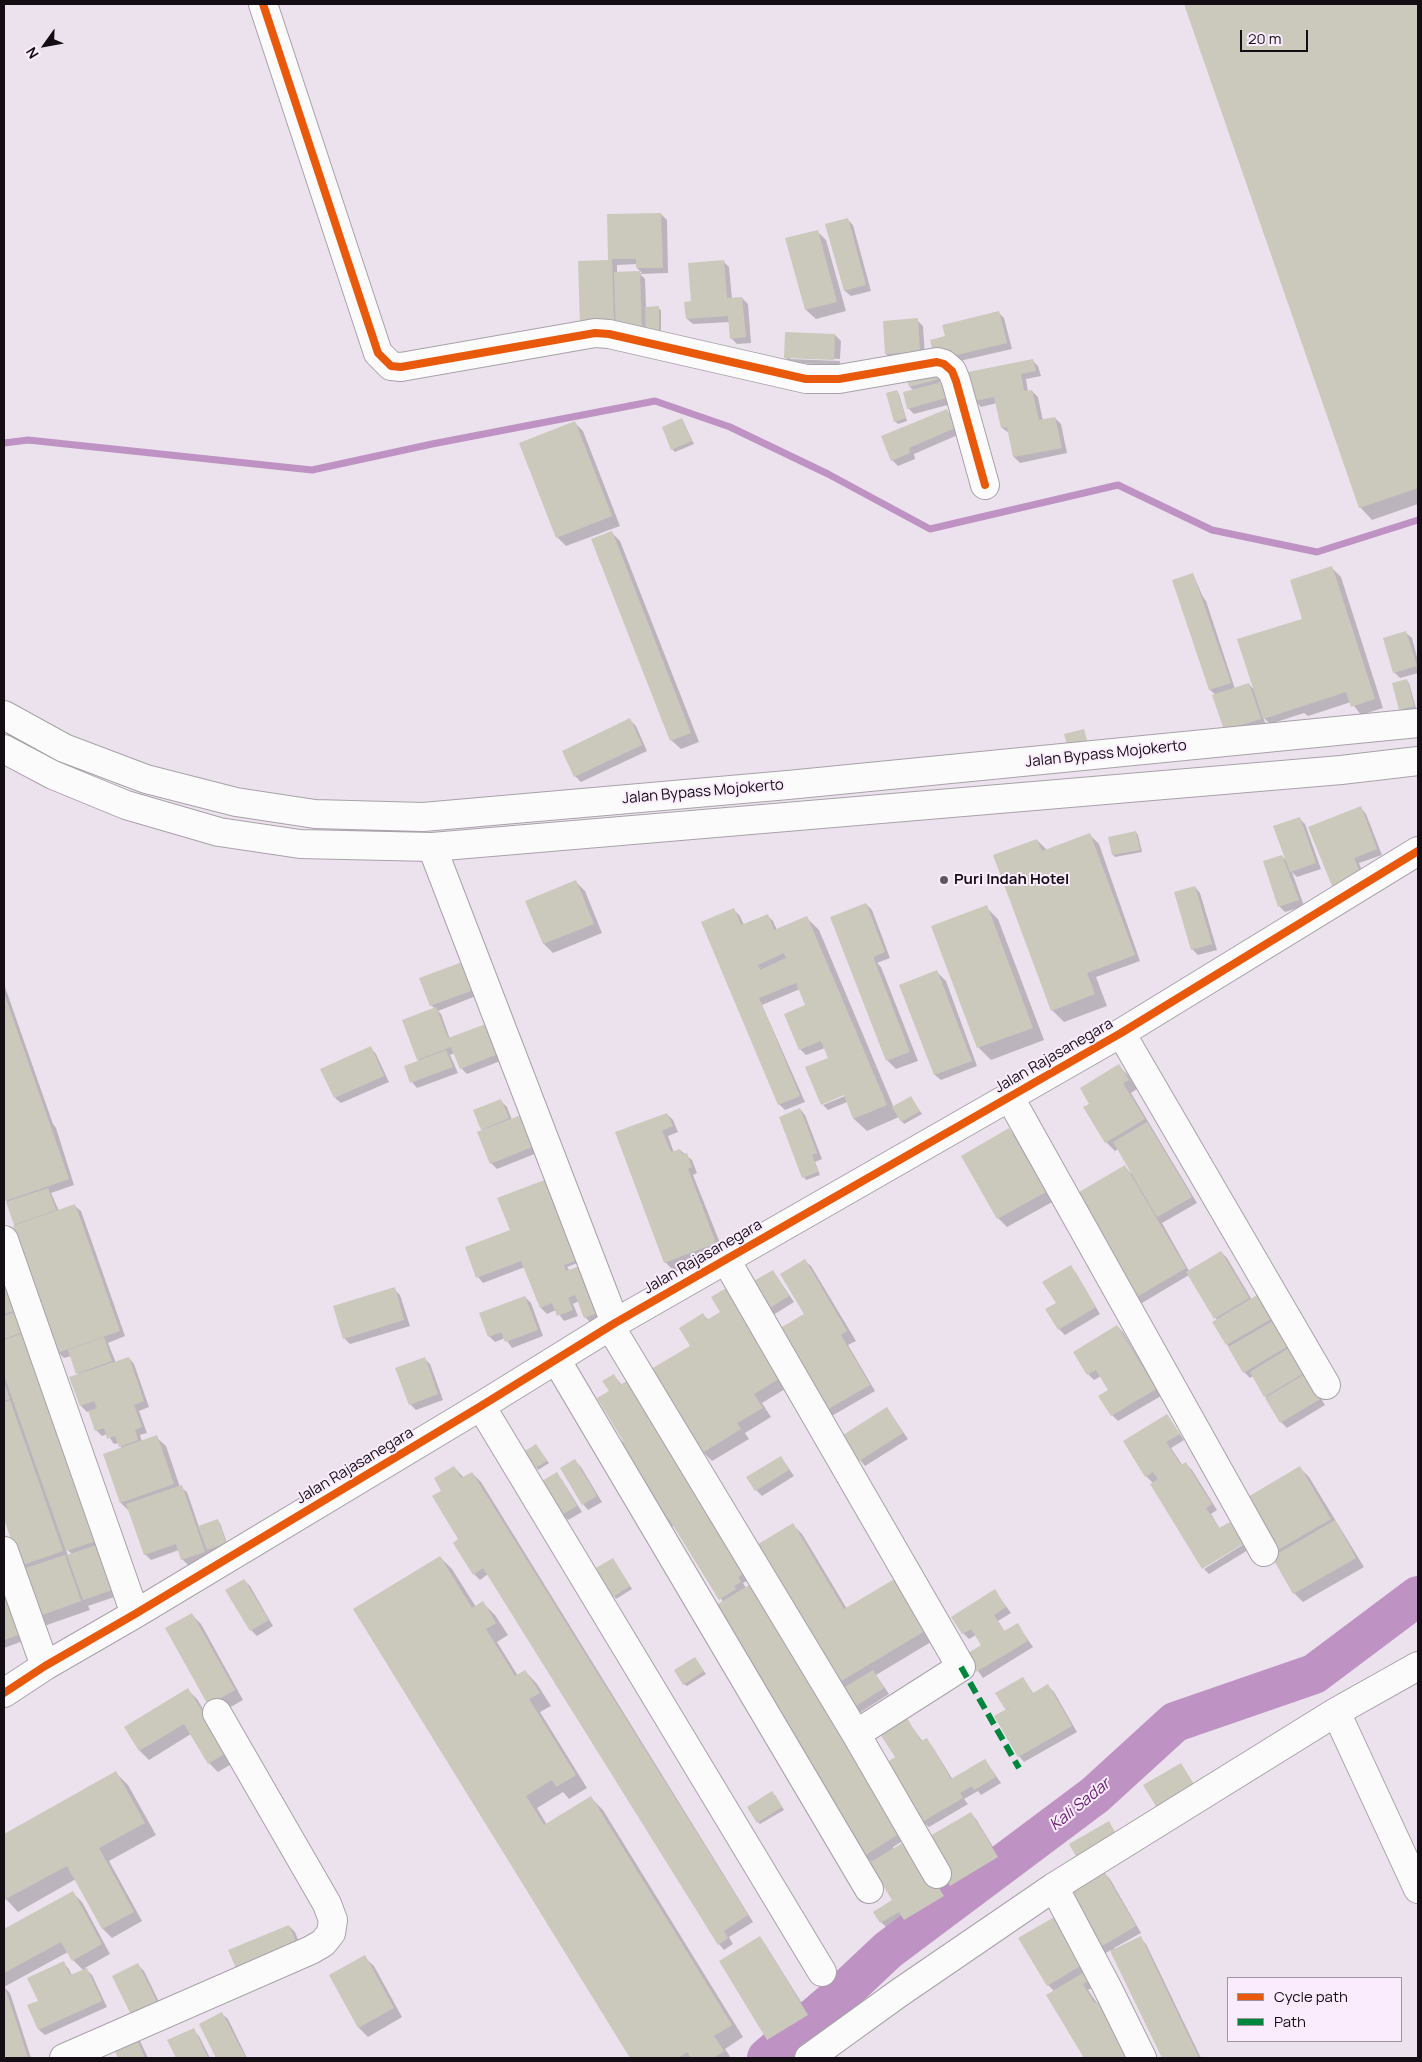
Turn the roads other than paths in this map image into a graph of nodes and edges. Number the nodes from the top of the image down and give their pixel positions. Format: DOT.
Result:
graph roads {
  1 [pos="262,4"];
  2 [pos="985,485"];
  3 [pos="4,715"];
  4 [pos="1418,723"];
  5 [pos="4,748"];
  6 [pos="1418,761"];
  7 [pos="432,847"];
  8 [pos="1418,851"];
  9 [pos="1121,1033"];
  10 [pos="1009,1096"];
  11 [pos="4,1240"];
  12 [pos="726,1260"];
  13 [pos="613,1324"];
  14 [pos="557,1360"];
  15 [pos="1326,1386"];
  16 [pos="481,1406"];
  17 [pos="4,1551"];
  18 [pos="1264,1552"];
  19 [pos="135,1614"];
  20 [pos="44,1666"];
  21 [pos="1418,1666"];
  22 [pos="4,1693"];
  23 [pos="1336,1712"];
  24 [pos="218,1713"];
  25 [pos="856,1734"];
  26 [pos="937,1874"];
  27 [pos="1054,1887"];
  28 [pos="869,1889"];
  29 [pos="1418,1889"];
  30 [pos="822,1972"];
  31 [pos="64,2058"];
  32 [pos="809,2058"];
  33 [pos="1142,2058"];
  1 -- 2 [label="main road"];
  3 -- 4 [label="main road, Jalan Bypass Mojokerto"];
  5 -- 7 [label="main road"];
  6 -- 7 [label="main road"];
  7 -- 13 [label="main road"];
  8 -- 9 [label="main road, Jalan Rajasanegara"];
  9 -- 10 [label="main road, Jalan Rajasanegara"];
  9 -- 15 [label="main road"];
  10 -- 12 [label="main road, Jalan Rajasanegara"];
  10 -- 18 [label="main road"];
  11 -- 19 [label="main road"];
  12 -- 13 [label="main road, Jalan Rajasanegara"];
  12 -- 25 [label="main road"];
  13 -- 14 [label="main road, Jalan Rajasanegara"];
  13 -- 25 [label="main road"];
  14 -- 16 [label="main road, Jalan Rajasanegara"];
  14 -- 28 [label="main road"];
  16 -- 19 [label="main road, Jalan Rajasanegara"];
  16 -- 30 [label="main road"];
  17 -- 20 [label="main road"];
  19 -- 20 [label="main road, Jalan Rajasanegara"];
  20 -- 22 [label="main road, Jalan Rajasanegara"];
  21 -- 23 [label="main road"];
  23 -- 27 [label="main road"];
  23 -- 29 [label="main road"];
  24 -- 31 [label="main road"];
  25 -- 26 [label="main road"];
  27 -- 32 [label="main road"];
  27 -- 33 [label="main road"];
}
